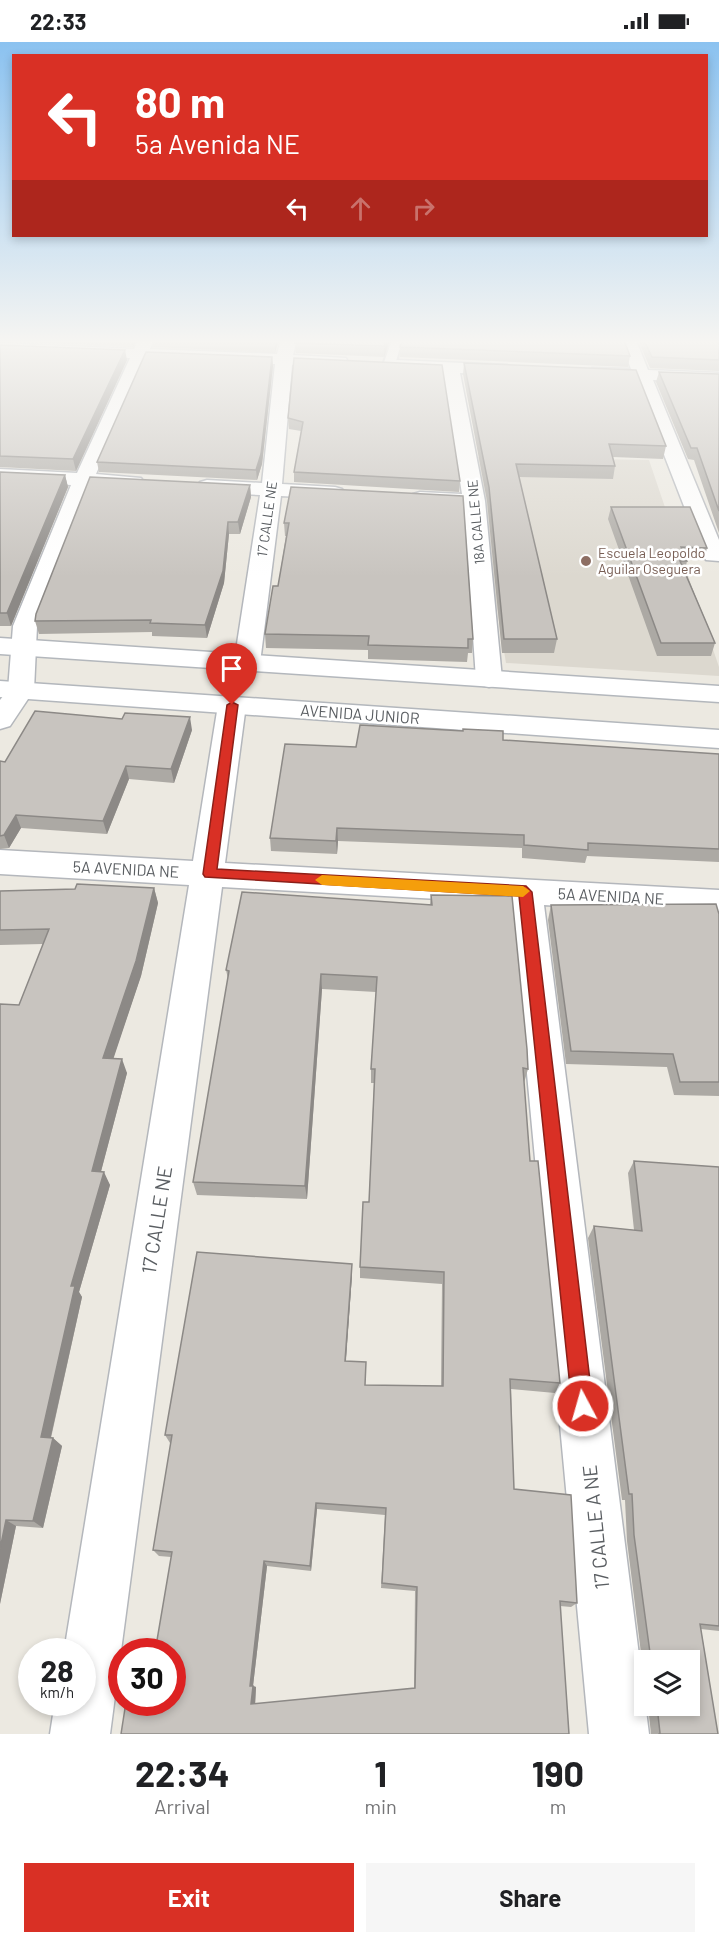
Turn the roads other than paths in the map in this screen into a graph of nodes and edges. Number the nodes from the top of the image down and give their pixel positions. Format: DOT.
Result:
graph roads {
  1 [pos="111,419"];
  2 [pos="279,419"];
  3 [pos="464,419"];
  4 [pos="660,419"];
  5 [pos="0,475"];
  6 [pos="84,479"];
  7 [pos="154,483"];
  8 [pos="189,485"];
  9 [pos="271,490"];
  10 [pos="355,494"];
  11 [pos="403,497"];
  12 [pos="475,501"];
  13 [pos="714,555"];
  14 [pos="11,647"];
  15 [pos="247,663"];
  16 [pos="489,679"];
  17 [pos="10,690"];
  18 [pos="719,694"];
  19 [pos="232,705"];
  20 [pos="0,720"];
  21 [pos="719,739"];
  22 [pos="0,862"];
  23 [pos="209,874"];
  24 [pos="526,892"];
  25 [pos="719,903"];
  26 [pos="80,1734"];
  27 [pos="619,1734"];
  1 -- 6 [label="street"];
  2 -- 9 [label="street, 17 CALLE NE"];
  3 -- 12 [label="street, 18A CALLE NE"];
  4 -- 13 [label="street"];
  5 -- 6 [label="street"];
  6 -- 7 [label="street"];
  6 -- 14 [label="street"];
  8 -- 9 [label="street"];
  9 -- 10 [label="street"];
  9 -- 15 [label="street, 17 CALLE NE"];
  11 -- 12 [label="street"];
  12 -- 16 [label="street, 18A CALLE NE"];
  14 -- 15 [label="street"];
  14 -- 17 [label="street"];
  15 -- 16 [label="street"];
  16 -- 18 [label="street"];
  17 -- 19 [label="street, AVENIDA JUNIOR"];
  17 -- 20 [label="street"];
  19 -- 21 [label="street, AVENIDA JUNIOR"];
  19 -- 23 [label="street, 17 CALLE NE"];
  22 -- 23 [label="street, 5A AVENIDA NE"];
  23 -- 24 [label="street, 5A AVENIDA NE"];
  23 -- 26 [label="street, 17 CALLE NE"];
  24 -- 25 [label="street, 5A AVENIDA NE"];
  24 -- 27 [label="street, 17 CALLE A NE"];
}
